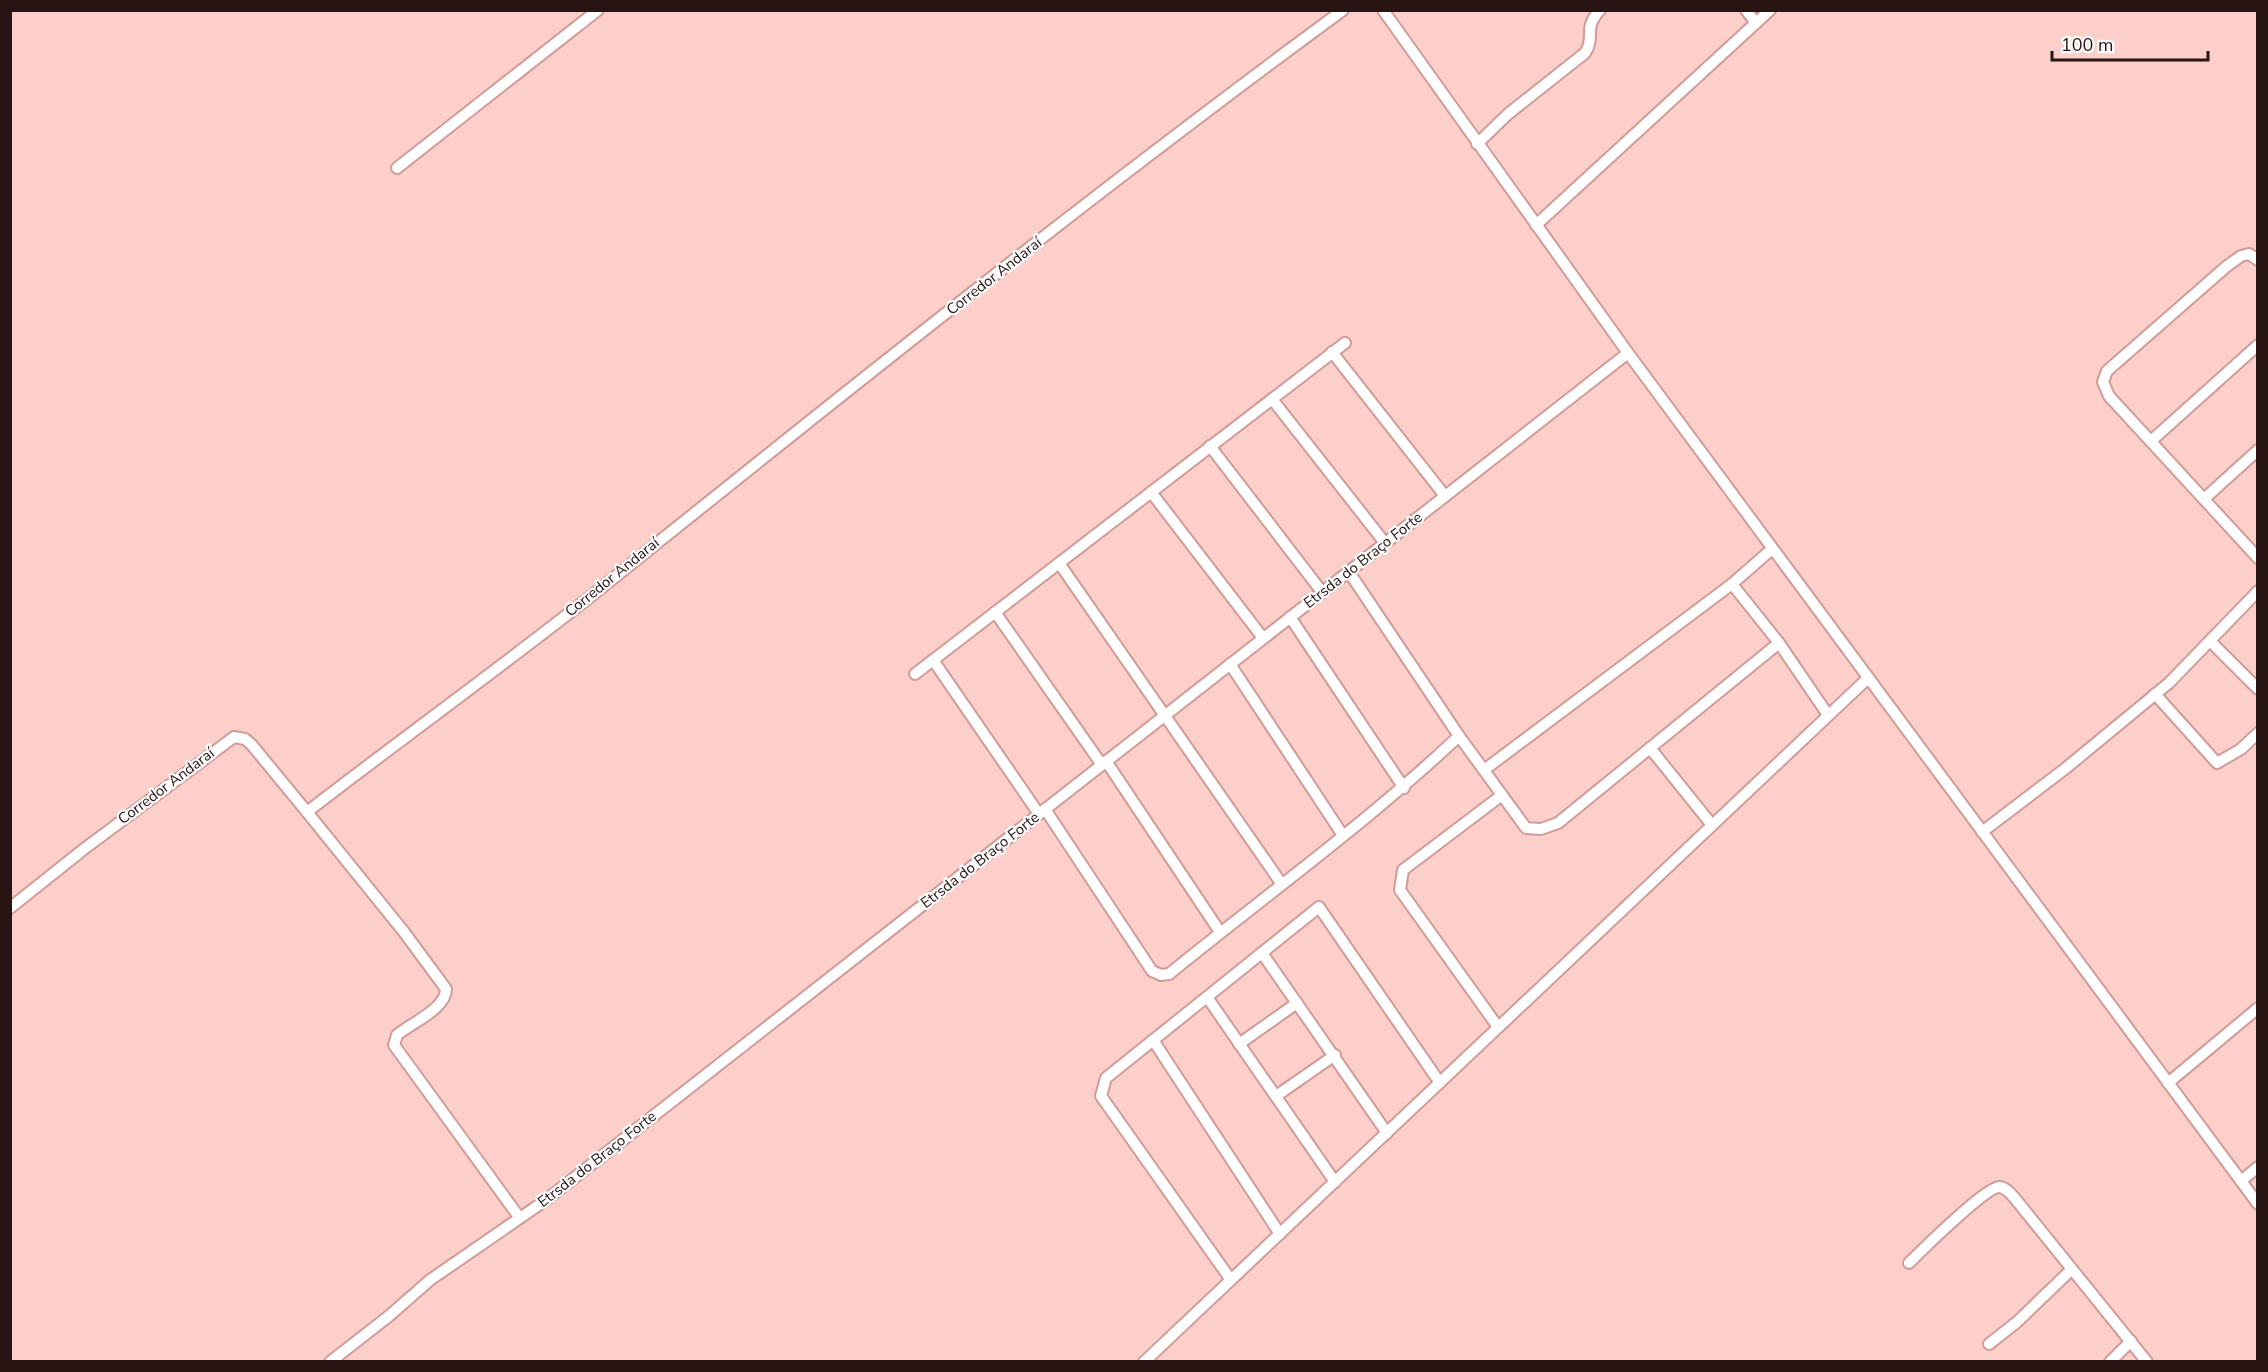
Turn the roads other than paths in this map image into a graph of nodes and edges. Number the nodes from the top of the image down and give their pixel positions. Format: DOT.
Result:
graph roads {
  1 [pos="598,10"];
  2 [pos="1342,10"];
  3 [pos="1383,10"];
  4 [pos="1600,10"];
  5 [pos="1746,10"];
  6 [pos="1770,10"];
  7 [pos="1756,23"];
  8 [pos="1477,144"];
  9 [pos="397,168"];
  10 [pos="1536,225"];
  11 [pos="2258,260"];
  12 [pos="1344,343"];
  13 [pos="2258,345"];
  14 [pos="1332,352"];
  15 [pos="1628,353"];
  16 [pos="1272,399"];
  17 [pos="2151,441"];
  18 [pos="1210,446"];
  19 [pos="2258,450"];
  20 [pos="1151,492"];
  21 [pos="1445,496"];
  22 [pos="2204,500"];
  23 [pos="1385,543"];
  24 [pos="1772,549"];
  25 [pos="2258,558"];
  26 [pos="1059,563"];
  27 [pos="1349,572"];
  28 [pos="1732,584"];
  29 [pos="2258,591"];
  30 [pos="1322,592"];
  31 [pos="995,612"];
  32 [pos="1290,617"];
  33 [pos="1263,639"];
  34 [pos="2210,641"];
  35 [pos="1779,643"];
  36 [pos="933,660"];
  37 [pos="1230,664"];
  38 [pos="915,674"];
  39 [pos="1867,678"];
  40 [pos="2258,689"];
  41 [pos="2155,694"];
  42 [pos="1828,715"];
  43 [pos="1165,716"];
  44 [pos="2258,733"];
  45 [pos="1459,736"];
  46 [pos="1650,748"];
  47 [pos="1104,763"];
  48 [pos="1484,770"];
  49 [pos="1404,788"];
  50 [pos="1502,795"];
  51 [pos="307,812"];
  52 [pos="1042,812"];
  53 [pos="1712,825"];
  54 [pos="1982,832"];
  55 [pos="1342,834"];
  56 [pos="1281,883"];
  57 [pos="10,908"];
  58 [pos="1220,932"];
  59 [pos="1262,953"];
  60 [pos="1207,997"];
  61 [pos="1297,1003"];
  62 [pos="2258,1008"];
  63 [pos="1498,1027"];
  64 [pos="1153,1040"];
  65 [pos="1239,1044"];
  66 [pos="1335,1055"];
  67 [pos="1440,1083"];
  68 [pos="2168,1083"];
  69 [pos="1276,1096"];
  70 [pos="1387,1133"];
  71 [pos="2258,1167"];
  72 [pos="2241,1181"];
  73 [pos="1335,1182"];
  74 [pos="2258,1204"];
  75 [pos="519,1217"];
  76 [pos="1280,1234"];
  77 [pos="1909,1263"];
  78 [pos="2071,1270"];
  79 [pos="1231,1280"];
  80 [pos="2132,1341"];
  81 [pos="1989,1344"];
  82 [pos="330,1362"];
  83 [pos="1144,1362"];
  84 [pos="2110,1362"];
  85 [pos="2147,1362"];
  1 -- 9 [label="street"];
  2 -- 51 [label="street, Corredor Andaraí"];
  3 -- 8 [label="street"];
  4 -- 8 [label="street"];
  5 -- 7 [label="street"];
  6 -- 7 [label="street"];
  7 -- 10 [label="street"];
  8 -- 10 [label="street"];
  10 -- 15 [label="street"];
  11 -- 17 [label="street"];
  12 -- 14 [label="street"];
  13 -- 17 [label="street"];
  14 -- 16 [label="street"];
  14 -- 21 [label="street"];
  15 -- 21 [label="street, Etrsda do Braço Forte"];
  15 -- 24 [label="street"];
  16 -- 18 [label="street"];
  16 -- 23 [label="street"];
  17 -- 22 [label="street"];
  18 -- 20 [label="street"];
  18 -- 30 [label="street"];
  19 -- 22 [label="street"];
  20 -- 26 [label="street"];
  20 -- 33 [label="street"];
  21 -- 23 [label="street, Etrsda do Braço Forte"];
  22 -- 25 [label="street"];
  23 -- 27 [label="street, Etrsda do Braço Forte"];
  24 -- 28 [label="street"];
  24 -- 39 [label="street"];
  26 -- 31 [label="street"];
  26 -- 43 [label="street"];
  27 -- 30 [label="street, Etrsda do Braço Forte"];
  27 -- 45 [label="street"];
  28 -- 35 [label="street"];
  28 -- 48 [label="street"];
  29 -- 34 [label="street"];
  30 -- 32 [label="street, Etrsda do Braço Forte"];
  31 -- 36 [label="street"];
  31 -- 47 [label="street"];
  32 -- 33 [label="street, Etrsda do Braço Forte"];
  32 -- 49 [label="street"];
  33 -- 37 [label="street, Etrsda do Braço Forte"];
  34 -- 40 [label="street"];
  34 -- 41 [label="street"];
  35 -- 42 [label="street"];
  35 -- 46 [label="street"];
  36 -- 38 [label="street"];
  36 -- 52 [label="street"];
  37 -- 43 [label="street, Etrsda do Braço Forte"];
  37 -- 55 [label="street"];
  39 -- 42 [label="street"];
  39 -- 54 [label="street"];
  41 -- 44 [label="street"];
  41 -- 54 [label="street"];
  42 -- 53 [label="street"];
  43 -- 47 [label="street, Etrsda do Braço Forte"];
  43 -- 56 [label="street"];
  45 -- 48 [label="street"];
  45 -- 49 [label="street"];
  46 -- 50 [label="street"];
  46 -- 53 [label="street"];
  47 -- 52 [label="street, Etrsda do Braço Forte"];
  47 -- 58 [label="street"];
  48 -- 50 [label="street"];
  49 -- 55 [label="street"];
  50 -- 63 [label="street"];
  51 -- 57 [label="street, Corredor Andaraí"];
  51 -- 75 [label="street"];
  52 -- 58 [label="street"];
  52 -- 75 [label="street, Etrsda do Braço Forte"];
  53 -- 63 [label="street"];
  54 -- 68 [label="street"];
  55 -- 56 [label="street"];
  56 -- 58 [label="street"];
  59 -- 60 [label="street"];
  59 -- 61 [label="street"];
  59 -- 67 [label="street"];
  60 -- 64 [label="street"];
  60 -- 65 [label="street"];
  61 -- 65 [label="street"];
  61 -- 66 [label="street"];
  62 -- 68 [label="street"];
  63 -- 67 [label="street"];
  64 -- 76 [label="street"];
  64 -- 79 [label="street"];
  65 -- 69 [label="street"];
  66 -- 69 [label="street"];
  66 -- 70 [label="street"];
  67 -- 70 [label="street"];
  68 -- 72 [label="street"];
  69 -- 73 [label="street"];
  70 -- 73 [label="street"];
  71 -- 72 [label="street"];
  72 -- 74 [label="street"];
  73 -- 76 [label="street"];
  75 -- 82 [label="street, Etrsda do Braço Forte"];
  76 -- 79 [label="street"];
  77 -- 78 [label="street"];
  78 -- 80 [label="street"];
  78 -- 81 [label="street"];
  79 -- 83 [label="street"];
  80 -- 84 [label="street"];
  80 -- 85 [label="street"];
}
